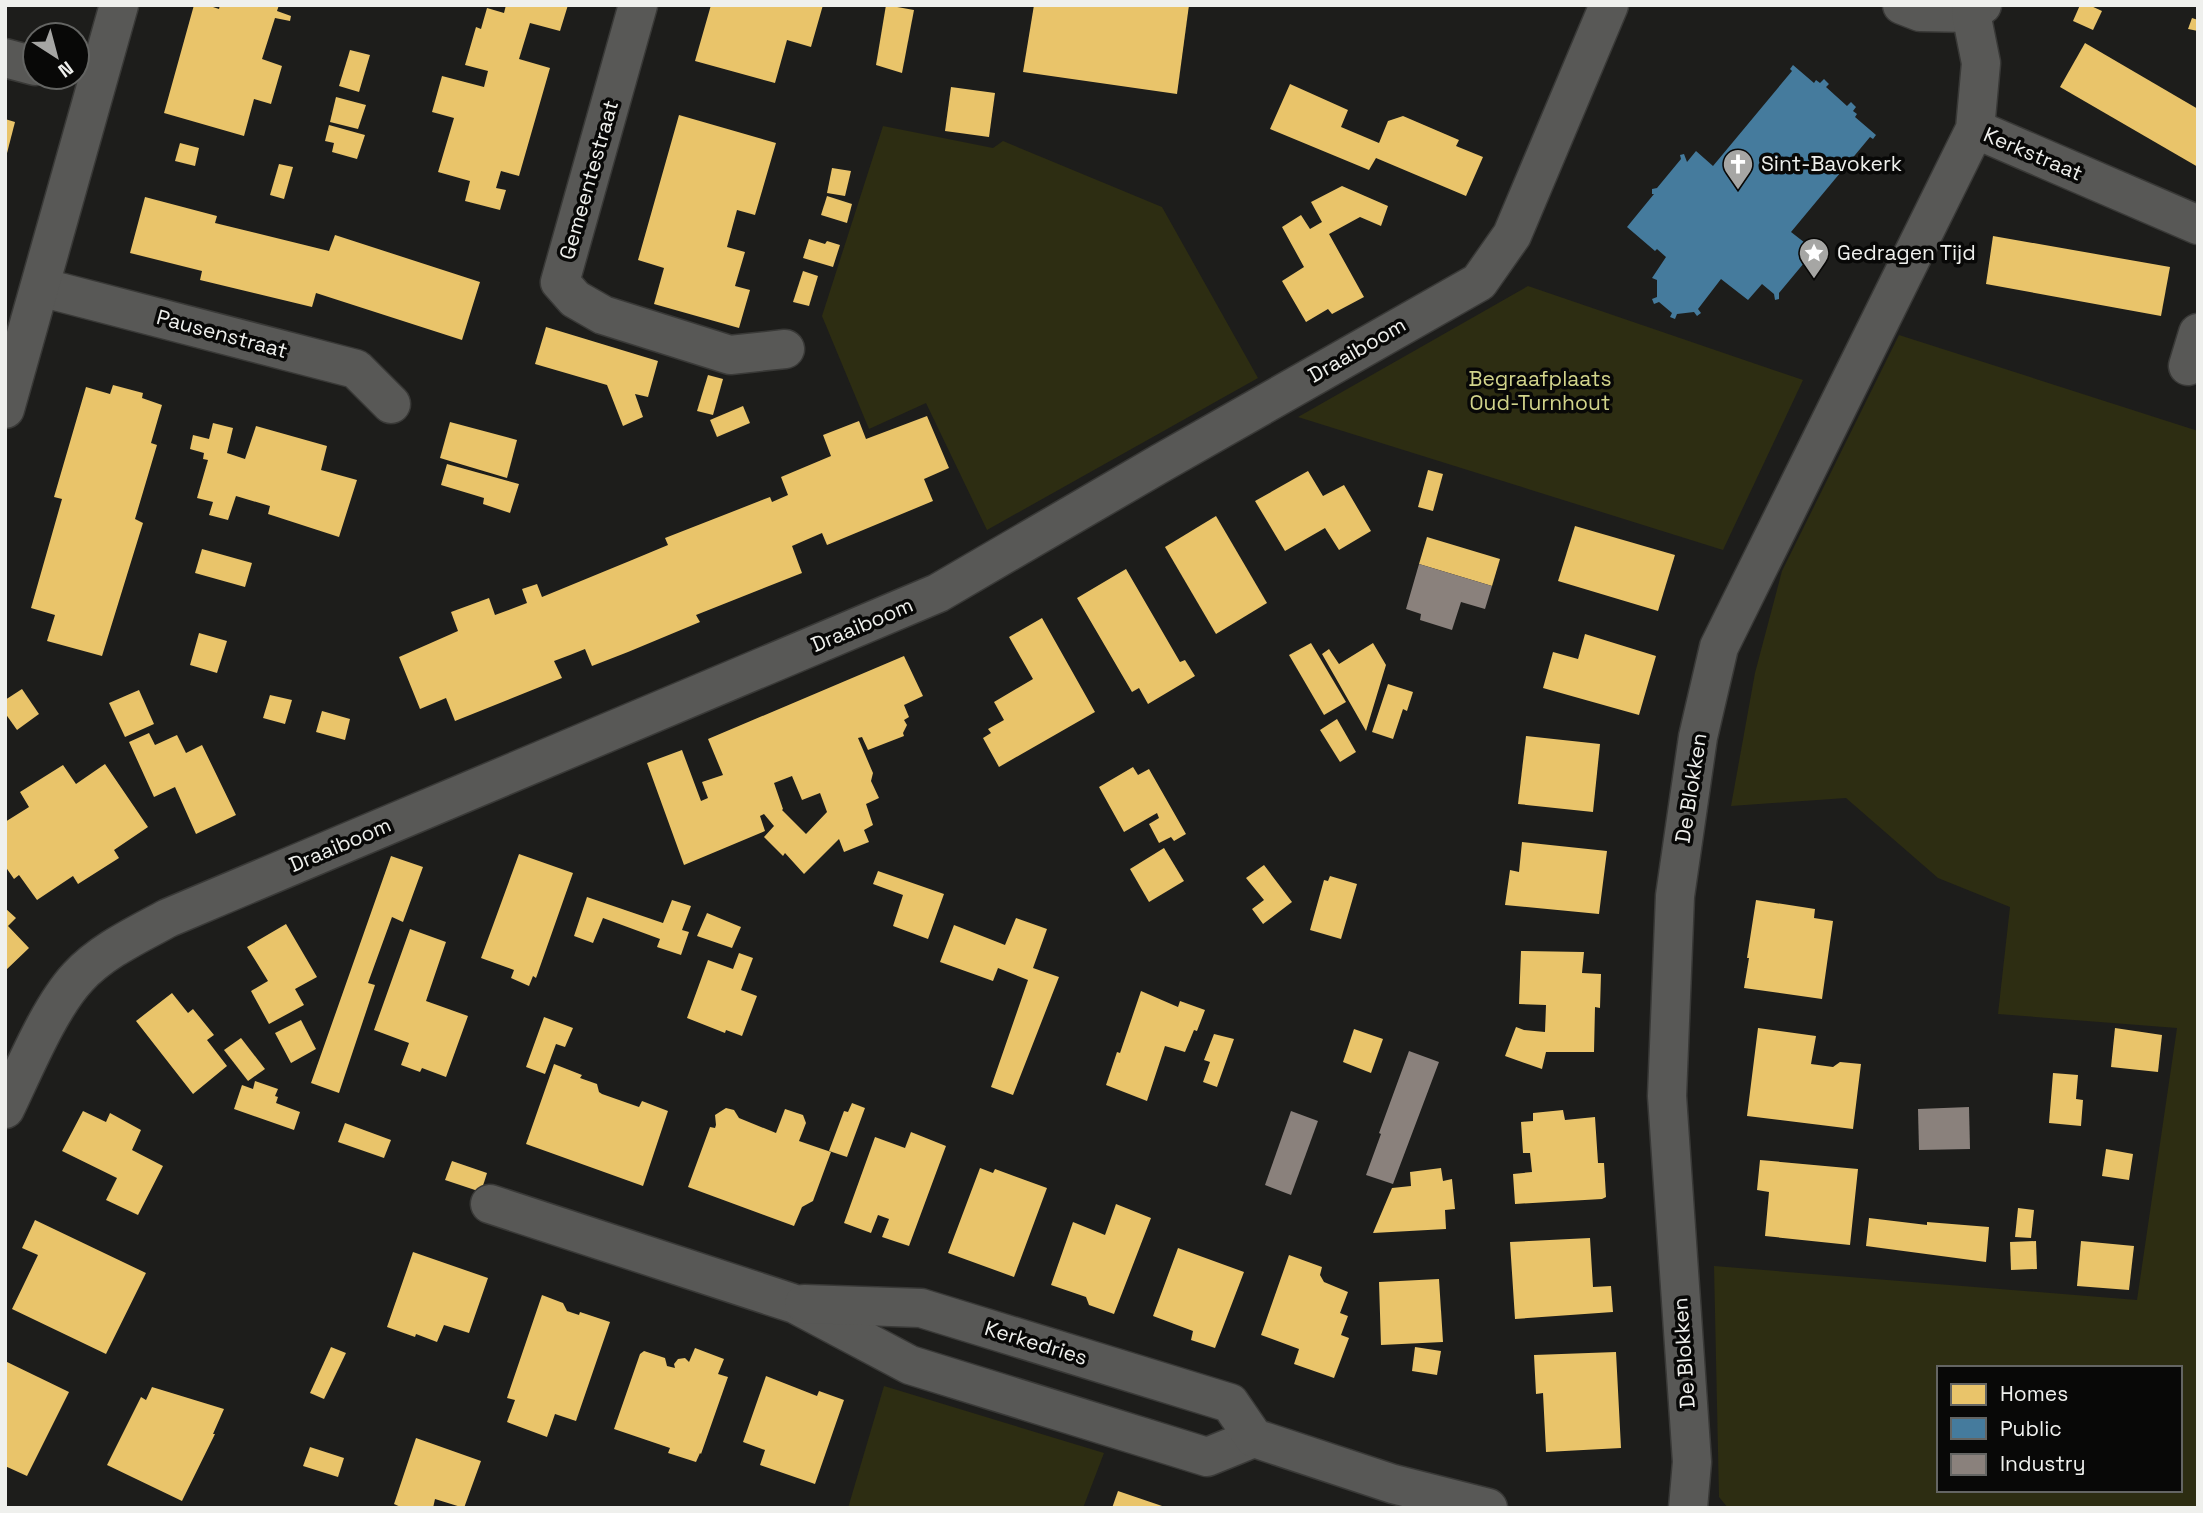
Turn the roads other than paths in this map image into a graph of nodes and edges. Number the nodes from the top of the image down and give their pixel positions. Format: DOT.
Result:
graph roads {
  1 [pos="120,5"];
  2 [pos="638,5"];
  3 [pos="1609,5"];
  4 [pos="1902,5"];
  5 [pos="1976,9"];
  6 [pos="91,67"];
  7 [pos="83,91"];
  8 [pos="1975,129"];
  9 [pos="2198,225"];
  10 [pos="40,287"];
  11 [pos="785,349"];
  12 [pos="391,404"];
  13 [pos="5,409"];
  14 [pos="5,1110"];
  15 [pos="489,1204"];
  16 [pos="795,1304"];
  17 [pos="1254,1438"];
  18 [pos="1488,1508"];
  19 [pos="1688,1508"];
  1 -- 6 [label="street"];
  2 -- 11 [label="street, Gemeentestraat"];
  3 -- 14 [label="street, Draaiboom"];
  4 -- 5 [label="street, Kerkstraat"];
  5 -- 8 [label="street, Kerkstraat"];
  7 -- 10 [label="street"];
  8 -- 9 [label="street, Kerkstraat"];
  8 -- 19 [label="street, De Blokken"];
  10 -- 12 [label="street, Pausenstraat"];
  10 -- 13 [label="street"];
  15 -- 16 [label="street, Kerkedries"];
  16 -- 17 [label="street, Kerkedries"];
  16 -- 17 [label="street, Kerkedries"];
  17 -- 18 [label="street"];
}
